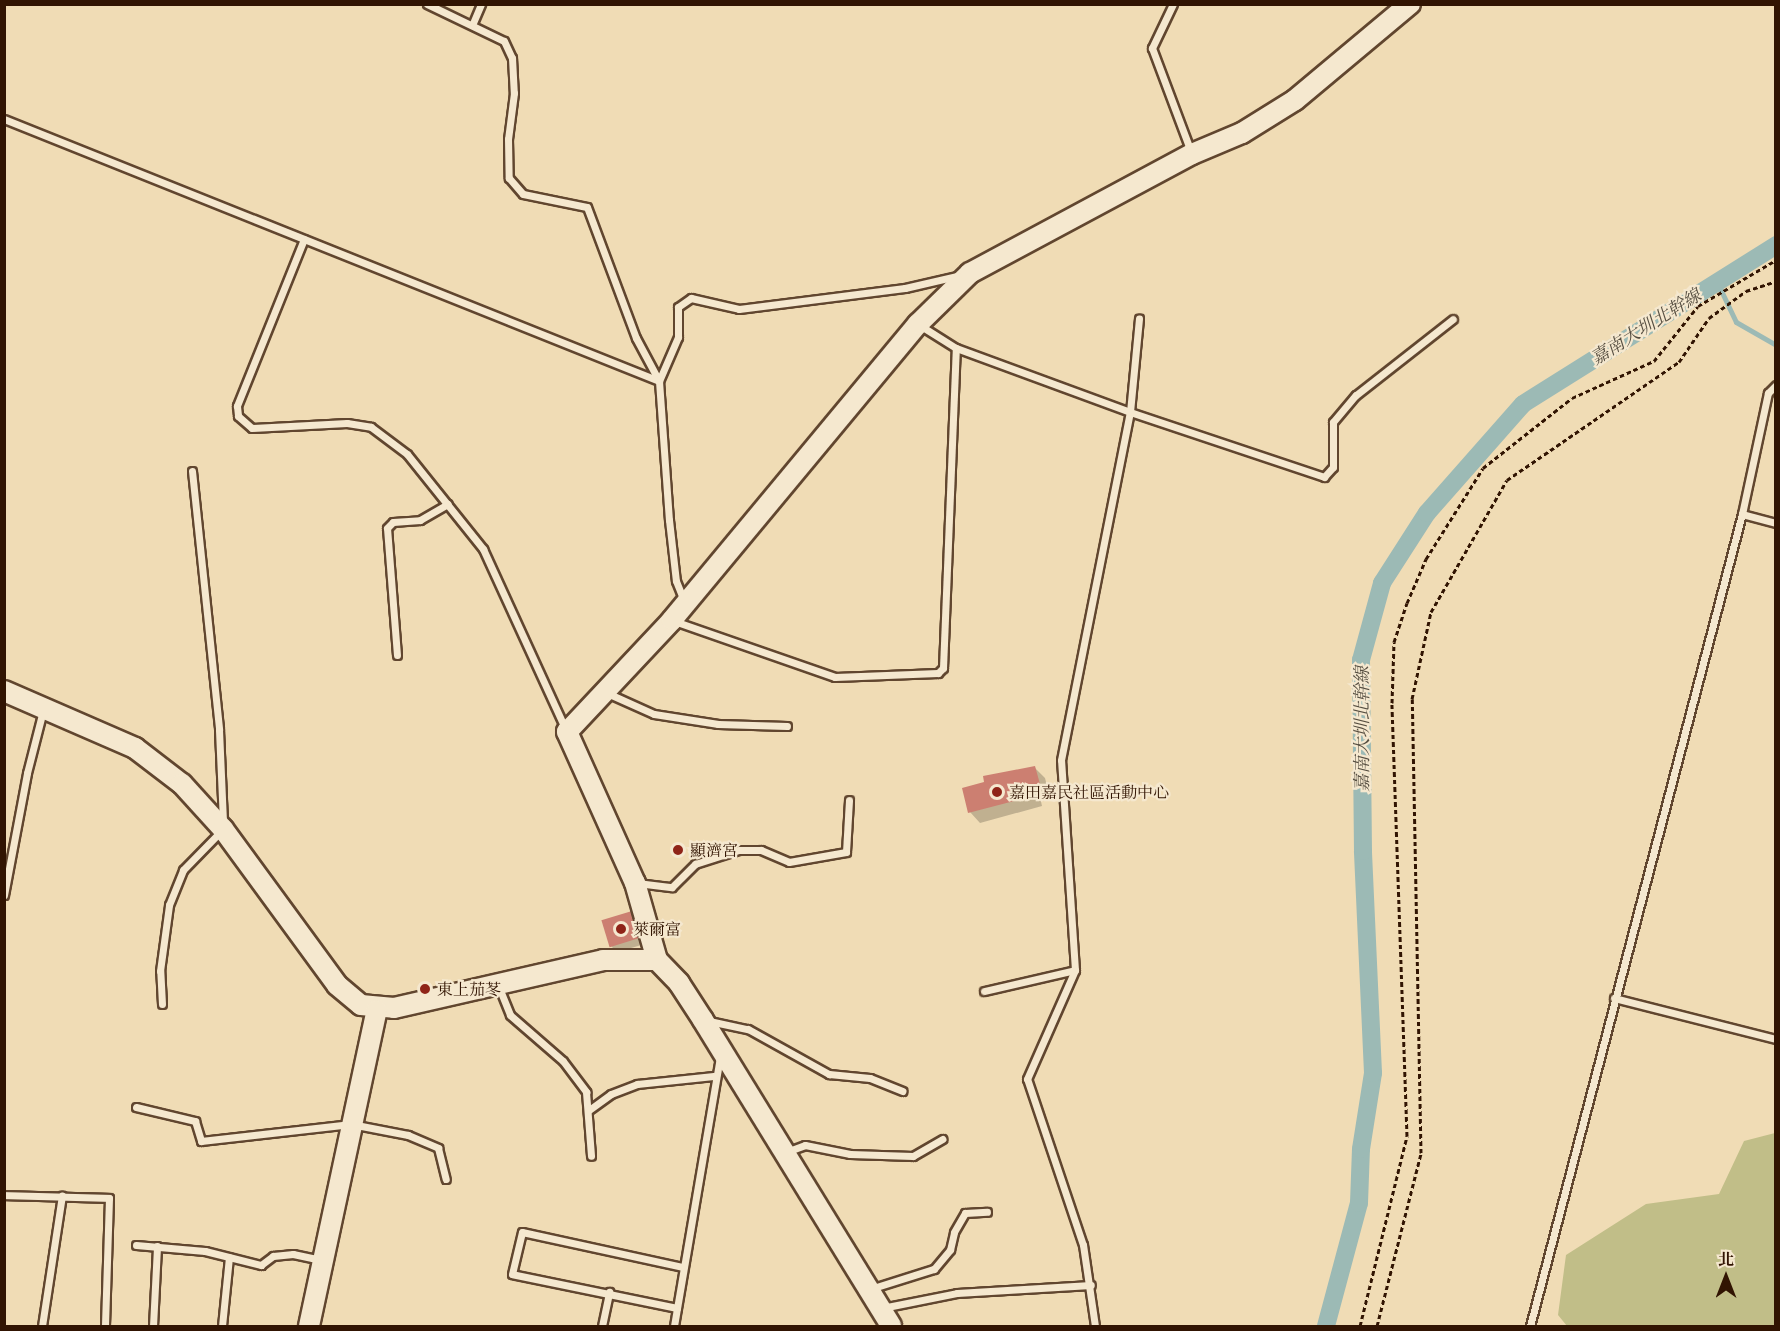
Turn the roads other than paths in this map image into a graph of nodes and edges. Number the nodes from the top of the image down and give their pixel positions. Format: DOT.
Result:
graph roads {
  1 [pos="427,4"];
  2 [pos="481,4"];
  3 [pos="1173,4"];
  4 [pos="1410,4"];
  5 [pos="473,23"];
  6 [pos="4,119"];
  7 [pos="1192,154"];
  8 [pos="304,239"];
  9 [pos="970,273"];
  10 [pos="1139,318"];
  11 [pos="1453,319"];
  12 [pos="918,324"];
  13 [pos="956,348"];
  14 [pos="659,381"];
  15 [pos="1776,386"];
  16 [pos="1130,412"];
  17 [pos="192,471"];
  18 [pos="448,504"];
  19 [pos="1742,514"];
  20 [pos="1776,523"];
  21 [pos="686,604"];
  22 [pos="672,620"];
  23 [pos="397,655"];
  24 [pos="4,691"];
  25 [pos="607,693"];
  26 [pos="44,707"];
  27 [pos="787,726"];
  28 [pos="567,732"];
  29 [pos="849,800"];
  30 [pos="223,829"];
  31 [pos="635,883"];
  32 [pos="4,895"];
  33 [pos="657,960"];
  34 [pos="1075,970"];
  35 [pos="498,985"];
  36 [pos="984,992"];
  37 [pos="1614,998"];
  38 [pos="162,1004"];
  39 [pos="376,1010"];
  40 [pos="703,1020"];
  41 [pos="1776,1039"];
  42 [pos="722,1052"];
  43 [pos="714,1076"];
  44 [pos="902,1091"];
  45 [pos="136,1107"];
  46 [pos="589,1110"];
  47 [pos="351,1124"];
  48 [pos="942,1139"];
  49 [pos="784,1154"];
  50 [pos="591,1156"];
  51 [pos="446,1179"];
  52 [pos="4,1195"];
  53 [pos="62,1196"];
  54 [pos="987,1212"];
  55 [pos="136,1245"];
  56 [pos="157,1246"];
  57 [pos="229,1257"];
  58 [pos="324,1260"];
  59 [pos="683,1267"];
  60 [pos="1091,1285"];
  61 [pos="868,1290"];
  62 [pos="609,1292"];
  63 [pos="677,1308"];
  64 [pos="879,1308"];
  65 [pos="42,1326"];
  66 [pos="105,1326"];
  67 [pos="153,1326"];
  68 [pos="222,1326"];
  69 [pos="309,1326"];
  70 [pos="602,1326"];
  71 [pos="674,1326"];
  72 [pos="891,1326"];
  73 [pos="1095,1326"];
  74 [pos="1530,1326"];
  1 -- 5 [label="lane"];
  2 -- 5 [label="lane"];
  3 -- 7 [label="lane"];
  4 -- 7 [label="street"];
  5 -- 14 [label="lane"];
  6 -- 8 [label="lane"];
  7 -- 9 [label="street"];
  8 -- 14 [label="lane"];
  8 -- 18 [label="lane"];
  9 -- 12 [label="street"];
  9 -- 14 [label="lane"];
  10 -- 16 [label="lane"];
  11 -- 16 [label="lane"];
  12 -- 13 [label="lane"];
  12 -- 21 [label="street"];
  13 -- 16 [label="lane"];
  13 -- 22 [label="lane"];
  14 -- 21 [label="lane"];
  15 -- 19 [label="lane"];
  16 -- 34 [label="lane"];
  17 -- 30 [label="lane"];
  18 -- 23 [label="lane"];
  18 -- 28 [label="lane"];
  19 -- 20 [label="lane"];
  19 -- 37 [label="lane"];
  21 -- 22 [label="street"];
  22 -- 25 [label="street"];
  24 -- 26 [label="street"];
  25 -- 27 [label="lane"];
  25 -- 28 [label="street"];
  26 -- 30 [label="street"];
  26 -- 32 [label="lane"];
  28 -- 31 [label="street"];
  29 -- 31 [label="lane"];
  30 -- 38 [label="lane"];
  30 -- 39 [label="street"];
  31 -- 33 [label="street"];
  33 -- 35 [label="street"];
  33 -- 40 [label="street"];
  34 -- 36 [label="lane"];
  34 -- 60 [label="lane"];
  35 -- 39 [label="street"];
  35 -- 46 [label="lane"];
  37 -- 41 [label="lane"];
  37 -- 74 [label="lane"];
  39 -- 47 [label="street"];
  40 -- 42 [label="street"];
  40 -- 44 [label="lane"];
  42 -- 43 [label="lane"];
  42 -- 49 [label="street"];
  43 -- 46 [label="lane"];
  43 -- 59 [label="lane"];
  45 -- 47 [label="lane"];
  46 -- 50 [label="lane"];
  47 -- 51 [label="lane"];
  47 -- 58 [label="street"];
  48 -- 49 [label="lane"];
  49 -- 61 [label="street"];
  52 -- 53 [label="lane"];
  53 -- 65 [label="lane"];
  53 -- 66 [label="lane"];
  54 -- 61 [label="lane"];
  55 -- 56 [label="lane"];
  56 -- 57 [label="lane"];
  56 -- 67 [label="lane"];
  57 -- 58 [label="lane"];
  57 -- 68 [label="lane"];
  58 -- 69 [label="street"];
  59 -- 62 [label="lane"];
  59 -- 63 [label="lane"];
  60 -- 64 [label="lane"];
  60 -- 73 [label="lane"];
  61 -- 64 [label="street"];
  62 -- 63 [label="lane"];
  62 -- 70 [label="lane"];
  63 -- 71 [label="lane"];
  64 -- 72 [label="street"];
}
